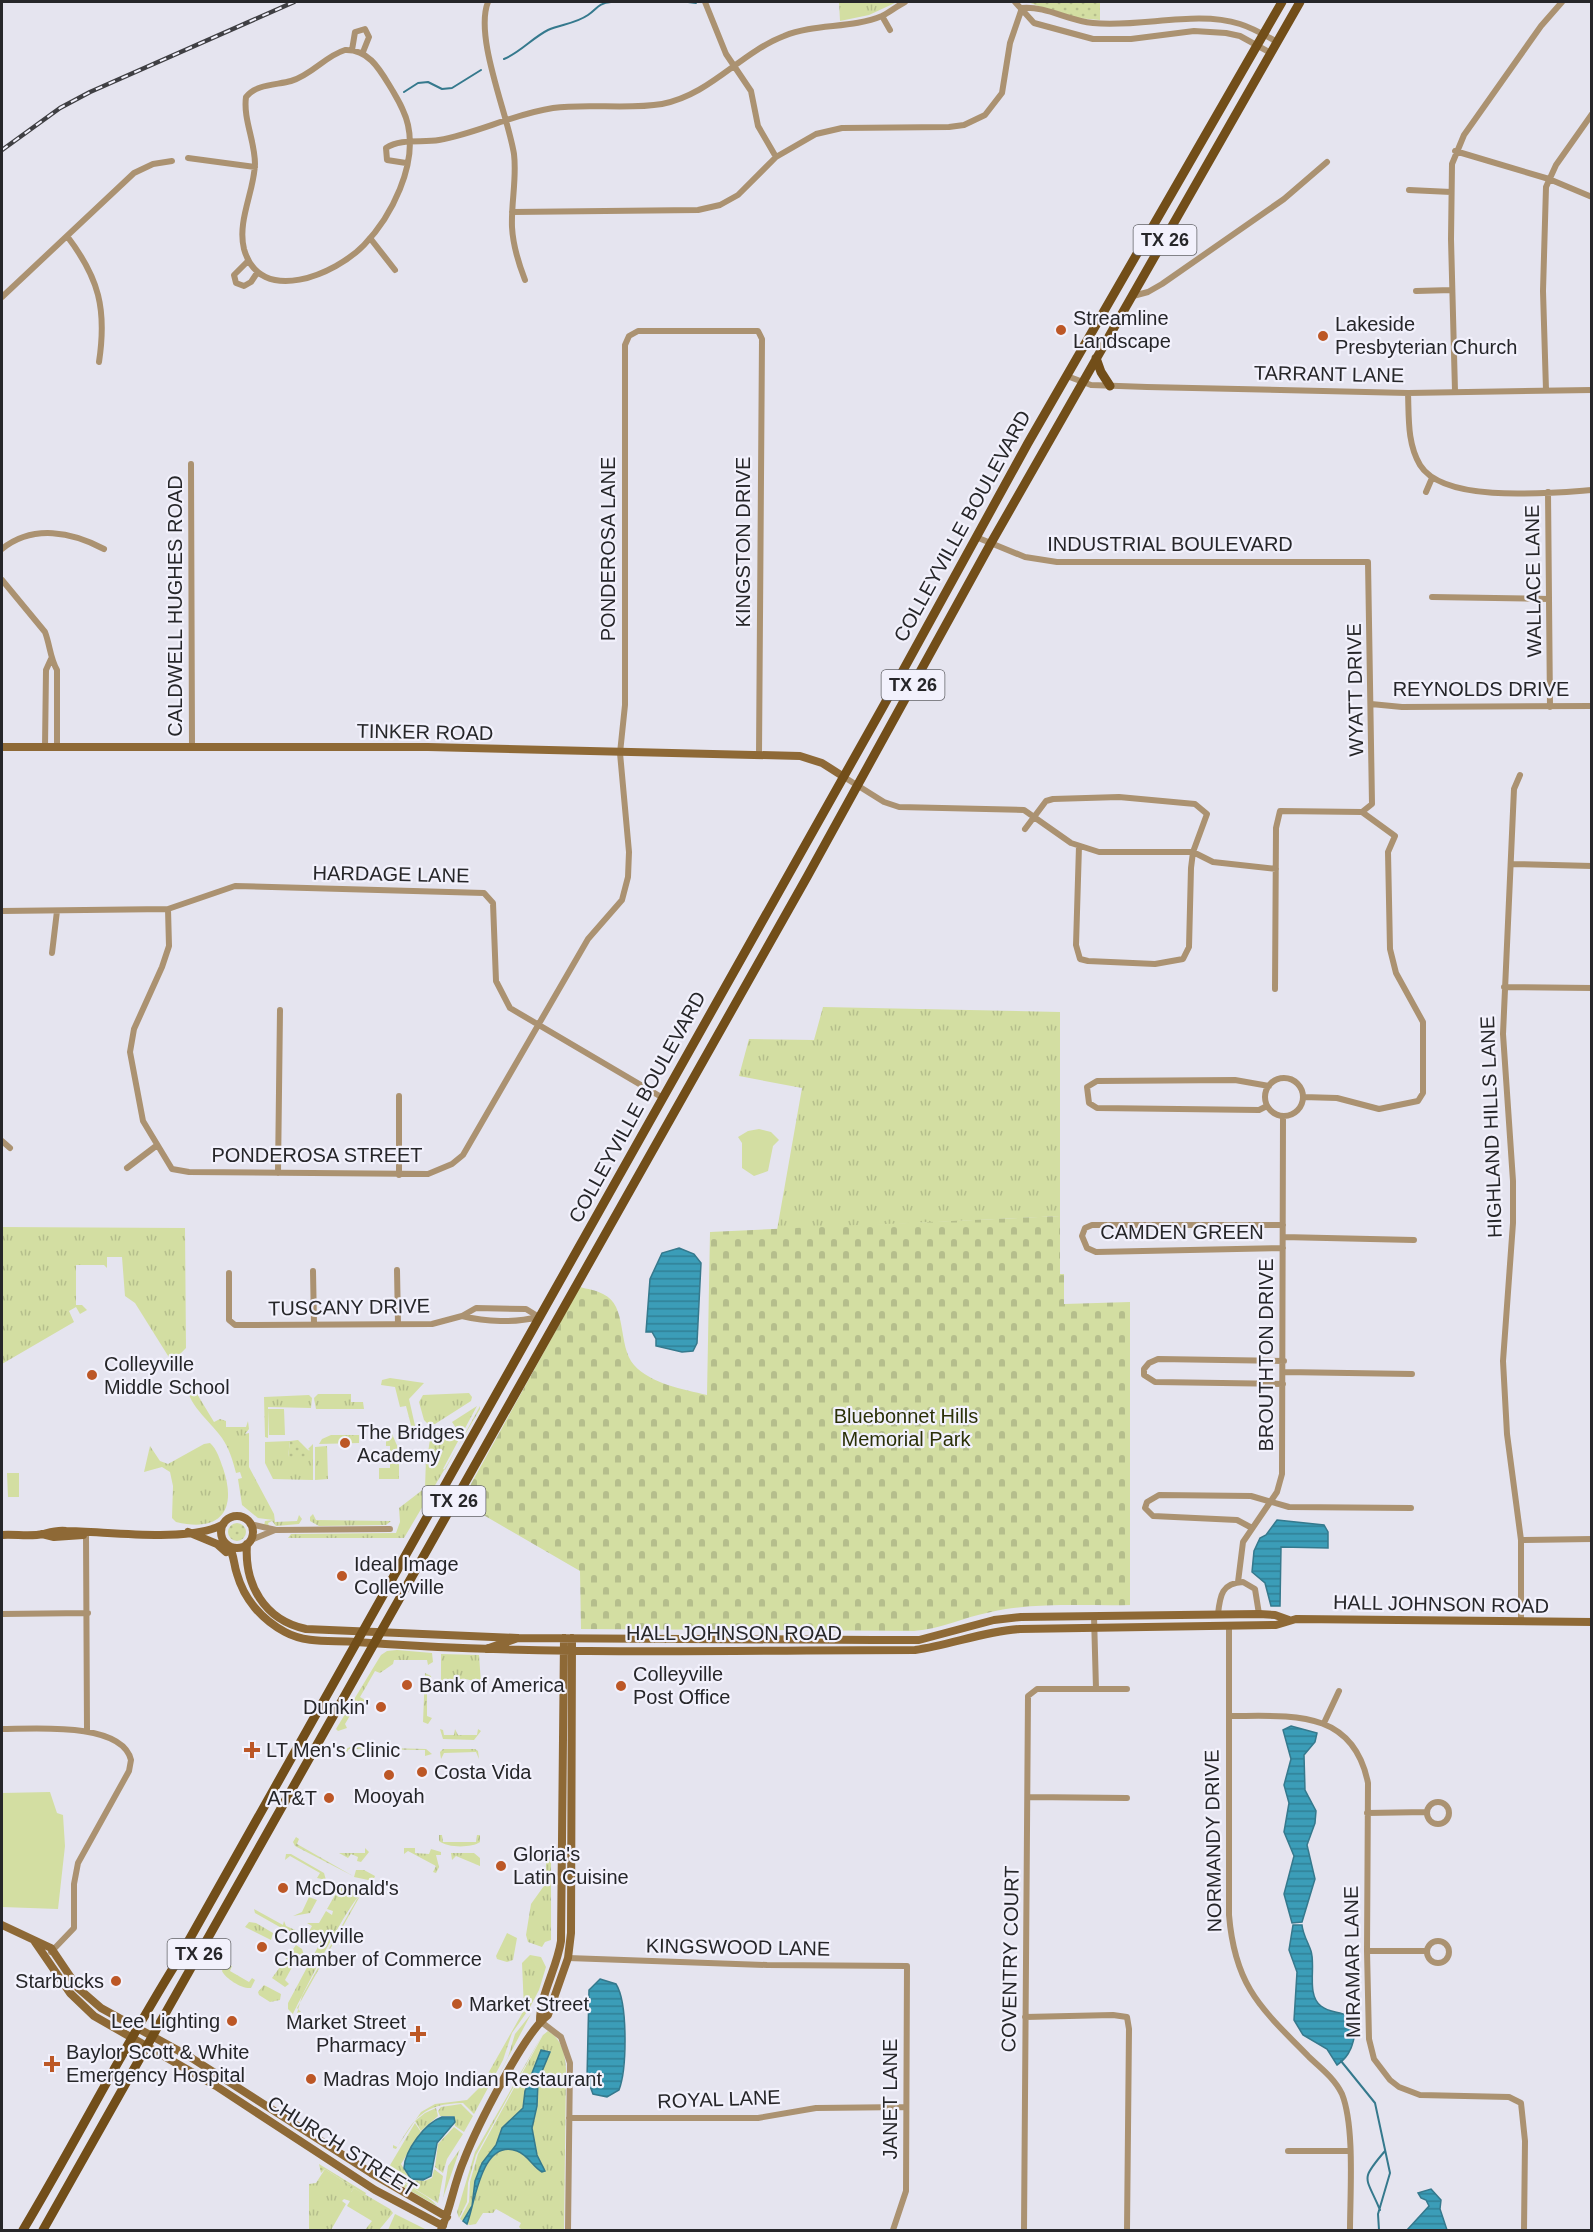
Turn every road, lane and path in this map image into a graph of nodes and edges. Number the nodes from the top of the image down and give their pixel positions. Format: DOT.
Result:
graph roads {
  1 [pos="488,2"];
  2 [pos="705,2"];
  3 [pos="905,2"];
  4 [pos="1015,2"];
  5 [pos="1282,2"];
  6 [pos="1300,2"];
  7 [pos="1562,2"];
  8 [pos="1022,8"];
  9 [pos="882,16"];
  10 [pos="1165,22"];
  11 [pos="890,30"];
  12 [pos="1166,34"];
  13 [pos="1263,34"];
  14 [pos="1278,42"];
  15 [pos="1257,45"];
  16 [pos="352,50"];
  17 [pos="363,52"];
  18 [pos="1271,53"];
  19 [pos="735,66"];
  20 [pos="1592,114"];
  21 [pos="504,121"];
  22 [pos="410,141"];
  23 [pos="1455,151"];
  24 [pos="776,157"];
  25 [pos="188,158"];
  26 [pos="172,161"];
  27 [pos="1328,162"];
  28 [pos="406,163"];
  29 [pos="255,167"];
  30 [pos="1549,179"];
  31 [pos="1409,189"];
  32 [pos="1451,192"];
  33 [pos="1592,197"];
  34 [pos="512,212"];
  35 [pos="67,236"];
  36 [pos="370,238"];
  37 [pos="248,261"];
  38 [pos="395,270"];
  39 [pos="257,273"];
  40 [pos="525,280"];
  41 [pos="1452,290"];
  42 [pos="1416,291"];
  43 [pos="1133,296"];
  44 [pos="2,297"];
  45 [pos="758,331"];
  46 [pos="1096,358"];
  47 [pos="99,362"];
  48 [pos="1067,376"];
  49 [pos="1082,382"];
  50 [pos="1110,386"];
  51 [pos="1546,390"];
  52 [pos="1592,390"];
  53 [pos="1455,391"];
  54 [pos="1408,393"];
  55 [pos="191,464"];
  56 [pos="1432,478"];
  57 [pos="1592,490"];
  58 [pos="1426,492"];
  59 [pos="1548,492"];
  60 [pos="976,537"];
  61 [pos="991,543"];
  62 [pos="2,549"];
  63 [pos="104,549"];
  64 [pos="1368,562"];
  65 [pos="2,580"];
  66 [pos="1432,597"];
  67 [pos="1549,599"];
  68 [pos="51,659"];
  69 [pos="1371,704"];
  70 [pos="1592,706"];
  71 [pos="1550,707"];
  72 [pos="2,747"];
  73 [pos="45,747"];
  74 [pos="57,747"];
  75 [pos="192,747"];
  76 [pos="620,753"];
  77 [pos="759,755"];
  78 [pos="1520,775"];
  79 [pos="844,777"];
  80 [pos="858,786"];
  81 [pos="1362,812"];
  82 [pos="1035,818"];
  83 [pos="1025,829"];
  84 [pos="1079,846"];
  85 [pos="1193,852"];
  86 [pos="1512,864"];
  87 [pos="1592,866"];
  88 [pos="1276,869"];
  89 [pos="168,909"];
  90 [pos="2,911"];
  91 [pos="57,911"];
  92 [pos="52,953"];
  93 [pos="741,960"];
  94 [pos="756,965"];
  95 [pos="1504,987"];
  96 [pos="1592,988"];
  97 [pos="1275,989"];
  98 [pos="280,1010"];
  99 [pos="537,1025"];
  100 [pos="1269,1086"];
  101 [pos="399,1096"];
  102 [pos="1303,1097"];
  103 [pos="663,1098"];
  104 [pos="1268,1106"];
  105 [pos="1283,1116"];
  106 [pos="2,1141"];
  107 [pos="156,1146"];
  108 [pos="10,1148"];
  109 [pos="127,1168"];
  110 [pos="278,1173"];
  111 [pos="399,1175"];
  112 [pos="1283,1225"];
  113 [pos="1283,1238"];
  114 [pos="1414,1240"];
  115 [pos="1283,1248"];
  116 [pos="397,1270"];
  117 [pos="312,1271"];
  118 [pos="229,1273"];
  119 [pos="496,1309"];
  120 [pos="462,1316"];
  121 [pos="539,1317"];
  122 [pos="497,1320"];
  123 [pos="314,1324"];
  124 [pos="398,1324"];
  125 [pos="554,1325"];
  126 [pos="1284,1361"];
  127 [pos="1284,1372"];
  128 [pos="1412,1374"];
  129 [pos="1283,1384"];
  130 [pos="1271,1501"];
  131 [pos="1411,1508"];
  132 [pos="250,1524"];
  133 [pos="222,1525"];
  134 [pos="1252,1528"];
  135 [pos="390,1529"];
  136 [pos="276,1530"];
  137 [pos="188,1532"];
  138 [pos="86,1534"];
  139 [pos="2,1535"];
  140 [pos="1592,1539"];
  141 [pos="1521,1540"];
  142 [pos="224,1542"];
  143 [pos="249,1542"];
  144 [pos="236,1571"];
  145 [pos="1238,1582"];
  146 [pos="253,1588"];
  147 [pos="244,1592"];
  148 [pos="88,1613"];
  149 [pos="2,1614"];
  150 [pos="1218,1614"];
  151 [pos="1259,1614"];
  152 [pos="1094,1616"];
  153 [pos="1290,1620"];
  154 [pos="286,1622"];
  155 [pos="1521,1622"];
  156 [pos="1592,1622"];
  157 [pos="1229,1626"];
  158 [pos="277,1627"];
  159 [pos="1094,1629"];
  160 [pos="363,1630"];
  161 [pos="381,1631"];
  162 [pos="518,1638"];
  163 [pos="568,1638"];
  164 [pos="356,1642"];
  165 [pos="373,1644"];
  166 [pos="485,1649"];
  167 [pos="568,1650"];
  168 [pos="1096,1689"];
  169 [pos="1127,1689"];
  170 [pos="1339,1691"];
  171 [pos="1229,1716"];
  172 [pos="1324,1723"];
  173 [pos="2,1729"];
  174 [pos="87,1731"];
  175 [pos="561,1756"];
  176 [pos="572,1758"];
  177 [pos="1028,1797"];
  178 [pos="1127,1798"];
  179 [pos="1428,1812"];
  180 [pos="1367,1813"];
  181 [pos="560,1850"];
  182 [pos="570,1851"];
  183 [pos="2,1925"];
  184 [pos="1367,1951"];
  185 [pos="1427,1951"];
  186 [pos="559,1952"];
  187 [pos="50,1953"];
  188 [pos="568,1958"];
  189 [pos="908,1966"];
  190 [pos="86,1997"];
  191 [pos="79,2003"];
  192 [pos="1025,2017"];
  193 [pos="540,2021"];
  194 [pos="136,2028"];
  195 [pos="152,2036"];
  196 [pos="130,2038"];
  197 [pos="146,2048"];
  198 [pos="257,2099"];
  199 [pos="906,2107"];
  200 [pos="251,2109"];
  201 [pos="569,2118"];
  202 [pos="323,2141"];
  203 [pos="1288,2151"];
  204 [pos="1348,2151"];
  205 [pos="316,2152"];
  206 [pos="447,2217"];
  207 [pos="442,2228"];
  208 [pos="24,2230"];
  209 [pos="43,2230"];
  210 [pos="568,2230"];
  211 [pos="893,2230"];
  212 [pos="1024,2230"];
  213 [pos="1127,2230"];
  214 [pos="1350,2230"];
  215 [pos="1524,2230"];
  1 -- 21 [label="street"];
  2 -- 19 [label="street"];
  3 -- 9 [label="street"];
  4 -- 8 [label="street"];
  5 -- 13 [label="main road, COLLEYVILLE BOULEVARD / TX 26"];
  6 -- 14 [label="main road, COLLEYVILLE BOULEVARD / TX 26"];
  7 -- 23 [label="street"];
  8 -- 10 [label="street"];
  8 -- 12 [label="street"];
  8 -- 24 [label="street"];
  9 -- 11 [label="street"];
  9 -- 19 [label="street"];
  10 -- 12 [label="street"];
  10 -- 13 [label="street"];
  12 -- 15 [label="street"];
  13 -- 14 [label="street"];
  13 -- 15 [label="main road, COLLEYVILLE BOULEVARD / TX 26"];
  14 -- 18 [label="main road, COLLEYVILLE BOULEVARD / TX 26"];
  15 -- 18 [label="street"];
  15 -- 48 [label="main road, COLLEYVILLE BOULEVARD / TX 26"];
  16 -- 17 [label="street"];
  16 -- 17 [label="street"];
  16 -- 29 [label="street"];
  17 -- 22 [label="street"];
  18 -- 43 [label="main road, COLLEYVILLE BOULEVARD / TX 26"];
  19 -- 21 [label="street"];
  19 -- 24 [label="street"];
  20 -- 30 [label="street"];
  21 -- 22 [label="street"];
  21 -- 34 [label="street"];
  22 -- 28 [label="street"];
  22 -- 28 [label="street"];
  23 -- 30 [label="street"];
  23 -- 32 [label="street"];
  24 -- 34 [label="street"];
  25 -- 29 [label="street"];
  26 -- 35 [label="street"];
  27 -- 43 [label="street"];
  28 -- 36 [label="street"];
  29 -- 37 [label="street"];
  30 -- 33 [label="street"];
  30 -- 51 [label="street"];
  31 -- 32 [label="street"];
  32 -- 41 [label="street"];
  34 -- 40 [label="street"];
  35 -- 44 [label="street"];
  35 -- 47 [label="street"];
  36 -- 38 [label="street"];
  36 -- 39 [label="street"];
  37 -- 39 [label="street"];
  37 -- 39 [label="street"];
  41 -- 42 [label="street"];
  41 -- 53 [label="street"];
  43 -- 46 [label="main road, COLLEYVILLE BOULEVARD / TX 26"];
  45 -- 76 [label="street, PONDEROSA LANE"];
  45 -- 77 [label="street, KINGSTON DRIVE"];
  46 -- 49 [label="main road, COLLEYVILLE BOULEVARD / TX 26"];
  46 -- 50 [label="main road"];
  48 -- 49 [label="street, TARRANT LANE"];
  48 -- 60 [label="main road, COLLEYVILLE BOULEVARD / TX 26"];
  49 -- 50 [label="street, TARRANT LANE"];
  49 -- 61 [label="main road, COLLEYVILLE BOULEVARD / TX 26"];
  50 -- 54 [label="street, TARRANT LANE"];
  51 -- 52 [label="street, TARRANT LANE"];
  51 -- 53 [label="street, TARRANT LANE"];
  53 -- 54 [label="street, TARRANT LANE"];
  54 -- 56 [label="street"];
  55 -- 75 [label="street, CALDWELL HUGHES ROAD"];
  56 -- 58 [label="street"];
  56 -- 59 [label="street"];
  57 -- 59 [label="street"];
  59 -- 67 [label="street, WALLACE LANE"];
  60 -- 61 [label="street, INDUSTRIAL BOULEVARD"];
  60 -- 79 [label="main road, COLLEYVILLE BOULEVARD / TX 26"];
  61 -- 64 [label="street, INDUSTRIAL BOULEVARD"];
  61 -- 80 [label="main road, COLLEYVILLE BOULEVARD / TX 26"];
  62 -- 63 [label="street"];
  64 -- 69 [label="street, WYATT DRIVE"];
  65 -- 68 [label="street"];
  66 -- 67 [label="street"];
  67 -- 71 [label="street, WALLACE LANE"];
  68 -- 73 [label="street"];
  68 -- 74 [label="street"];
  69 -- 71 [label="street, REYNOLDS DRIVE"];
  69 -- 81 [label="street, WYATT DRIVE"];
  70 -- 71 [label="street, REYNOLDS DRIVE"];
  72 -- 73 [label="main road, TINKER ROAD"];
  73 -- 74 [label="main road, TINKER ROAD"];
  74 -- 75 [label="main road, TINKER ROAD"];
  75 -- 76 [label="main road, TINKER ROAD"];
  76 -- 77 [label="main road, TINKER ROAD"];
  76 -- 99 [label="street, PONDEROSA STREET"];
  77 -- 79 [label="main road, TINKER ROAD"];
  78 -- 86 [label="street, HIGHLAND HILLS LANE"];
  79 -- 80 [label="street"];
  79 -- 93 [label="main road, COLLEYVILLE BOULEVARD / TX 26"];
  80 -- 82 [label="street"];
  80 -- 94 [label="main road, COLLEYVILLE BOULEVARD / TX 26"];
  81 -- 88 [label="street"];
  81 -- 102 [label="street"];
  82 -- 83 [label="street"];
  82 -- 84 [label="street"];
  82 -- 85 [label="street"];
  84 -- 85 [label="street"];
  84 -- 85 [label="street"];
  85 -- 88 [label="street"];
  86 -- 87 [label="street"];
  86 -- 95 [label="street, HIGHLAND HILLS LANE"];
  88 -- 97 [label="street"];
  89 -- 91 [label="street, HARDAGE LANE"];
  89 -- 99 [label="street, HARDAGE LANE"];
  89 -- 107 [label="street, PONDEROSA STREET"];
  90 -- 91 [label="street, HARDAGE LANE"];
  91 -- 92 [label="street"];
  93 -- 94 [label="main road"];
  93 -- 103 [label="main road, COLLEYVILLE BOULEVARD / TX 26"];
  94 -- 125 [label="main road, COLLEYVILLE BOULEVARD / TX 26"];
  95 -- 96 [label="street"];
  95 -- 141 [label="street, HIGHLAND HILLS LANE"];
  98 -- 110 [label="street"];
  99 -- 103 [label="street, HARDAGE LANE"];
  99 -- 111 [label="street, PONDEROSA STREET"];
  100 -- 102 [label="street"];
  100 -- 104 [label="street"];
  100 -- 104 [label="street"];
  101 -- 111 [label="street"];
  102 -- 105 [label="street"];
  103 -- 121 [label="main road, COLLEYVILLE BOULEVARD / TX 26"];
  104 -- 105 [label="street"];
  105 -- 112 [label="street, BROUTHTON DRIVE"];
  106 -- 108 [label="street"];
  107 -- 109 [label="street"];
  107 -- 110 [label="street, PONDEROSA STREET"];
  110 -- 111 [label="street, PONDEROSA STREET"];
  112 -- 113 [label="street, BROUTHTON DRIVE"];
  112 -- 115 [label="street, CAMDEN GREEN"];
  113 -- 114 [label="street"];
  113 -- 115 [label="street, BROUTHTON DRIVE"];
  115 -- 126 [label="street, BROUTHTON DRIVE"];
  116 -- 124 [label="street"];
  117 -- 123 [label="street"];
  118 -- 123 [label="street, TUSCANY DRIVE"];
  119 -- 120 [label="street, TUSCANY DRIVE"];
  119 -- 121 [label="street, TUSCANY DRIVE"];
  119 -- 122 [label="street"];
  120 -- 122 [label="street, TUSCANY DRIVE"];
  120 -- 124 [label="street, TUSCANY DRIVE"];
  121 -- 122 [label="street, TUSCANY DRIVE"];
  121 -- 125 [label="main road"];
  121 -- 160 [label="main road, COLLEYVILLE BOULEVARD / TX 26"];
  123 -- 124 [label="street, TUSCANY DRIVE"];
  125 -- 161 [label="main road, COLLEYVILLE BOULEVARD / TX 26"];
  126 -- 127 [label="street, BROUTHTON DRIVE"];
  126 -- 129 [label="street"];
  127 -- 128 [label="street"];
  127 -- 129 [label="street, BROUTHTON DRIVE"];
  129 -- 130 [label="street, BROUTHTON DRIVE"];
  130 -- 131 [label="street"];
  130 -- 134 [label="street, BROUTHTON DRIVE"];
  130 -- 134 [label="street"];
  132 -- 133 [label="main road"];
  132 -- 136 [label="street"];
  132 -- 143 [label="main road"];
  133 -- 137 [label="main road"];
  133 -- 142 [label="main road"];
  134 -- 145 [label="street, BROUTHTON DRIVE"];
  135 -- 136 [label="street"];
  136 -- 143 [label="street"];
  137 -- 138 [label="main road"];
  137 -- 142 [label="main road"];
  137 -- 144 [label="main road"];
  138 -- 139 [label="main road"];
  138 -- 148 [label="street"];
  140 -- 141 [label="street"];
  141 -- 155 [label="street, HIGHLAND HILLS LANE"];
  142 -- 143 [label="main road"];
  142 -- 144 [label="main road, HALL JOHNSON ROAD"];
  143 -- 146 [label="main road, HALL JOHNSON ROAD"];
  144 -- 147 [label="main road, HALL JOHNSON ROAD"];
  145 -- 150 [label="street"];
  145 -- 151 [label="street"];
  146 -- 147 [label="main road"];
  146 -- 154 [label="main road, HALL JOHNSON ROAD"];
  147 -- 158 [label="main road, HALL JOHNSON ROAD"];
  148 -- 149 [label="street"];
  148 -- 174 [label="street"];
  150 -- 151 [label="main road, HALL JOHNSON ROAD"];
  150 -- 152 [label="main road, HALL JOHNSON ROAD"];
  151 -- 153 [label="main road, HALL JOHNSON ROAD"];
  152 -- 159 [label="street"];
  152 -- 163 [label="main road, HALL JOHNSON ROAD"];
  153 -- 155 [label="main road, HALL JOHNSON ROAD"];
  153 -- 157 [label="main road, HALL JOHNSON ROAD"];
  154 -- 158 [label="main road"];
  154 -- 160 [label="main road, HALL JOHNSON ROAD"];
  155 -- 156 [label="main road, HALL JOHNSON ROAD"];
  157 -- 159 [label="main road, HALL JOHNSON ROAD"];
  157 -- 171 [label="street, NORMANDY DRIVE"];
  158 -- 164 [label="main road, HALL JOHNSON ROAD"];
  159 -- 167 [label="main road, HALL JOHNSON ROAD"];
  159 -- 168 [label="street"];
  160 -- 161 [label="main road, HALL JOHNSON ROAD"];
  160 -- 164 [label="main road, COLLEYVILLE BOULEVARD / TX 26"];
  161 -- 162 [label="main road, HALL JOHNSON ROAD"];
  161 -- 165 [label="main road, COLLEYVILLE BOULEVARD / TX 26"];
  162 -- 163 [label="main road, HALL JOHNSON ROAD"];
  162 -- 166 [label="main road"];
  163 -- 167 [label="main road"];
  164 -- 165 [label="main road, HALL JOHNSON ROAD"];
  164 -- 194 [label="main road, COLLEYVILLE BOULEVARD / TX 26"];
  165 -- 166 [label="main road, HALL JOHNSON ROAD"];
  165 -- 195 [label="main road, COLLEYVILLE BOULEVARD / TX 26"];
  166 -- 167 [label="main road, HALL JOHNSON ROAD"];
  167 -- 175 [label="main road"];
  167 -- 176 [label="main road"];
  168 -- 169 [label="street"];
  168 -- 177 [label="street, COVENTRY COURT"];
  170 -- 172 [label="street"];
  171 -- 172 [label="street, MIRAMAR LANE"];
  171 -- 204 [label="street, NORMANDY DRIVE"];
  172 -- 180 [label="street, MIRAMAR LANE"];
  173 -- 174 [label="street"];
  174 -- 187 [label="street"];
  175 -- 176 [label="main road"];
  175 -- 181 [label="main road"];
  176 -- 182 [label="main road"];
  177 -- 178 [label="street"];
  177 -- 192 [label="street, COVENTRY COURT"];
  179 -- 180 [label="street"];
  180 -- 184 [label="street, MIRAMAR LANE"];
  181 -- 182 [label="main road"];
  181 -- 186 [label="main road"];
  182 -- 188 [label="main road"];
  183 -- 187 [label="main road, CHURCH STREET"];
  184 -- 185 [label="street"];
  184 -- 215 [label="street, MIRAMAR LANE"];
  186 -- 188 [label="main road"];
  186 -- 193 [label="main road"];
  187 -- 190 [label="main road, CHURCH STREET"];
  187 -- 191 [label="main road, CHURCH STREET"];
  188 -- 189 [label="street, KINGSWOOD LANE"];
  188 -- 193 [label="main road"];
  189 -- 199 [label="street, JANET LANE"];
  190 -- 191 [label="main road"];
  190 -- 194 [label="main road, CHURCH STREET"];
  191 -- 196 [label="main road, CHURCH STREET"];
  192 -- 212 [label="street, COVENTRY COURT"];
  192 -- 213 [label="street"];
  193 -- 201 [label="street"];
  193 -- 206 [label="main road"];
  194 -- 195 [label="main road, CHURCH STREET"];
  194 -- 196 [label="main road, COLLEYVILLE BOULEVARD / TX 26"];
  195 -- 197 [label="main road, COLLEYVILLE BOULEVARD / TX 26"];
  195 -- 198 [label="main road, CHURCH STREET"];
  196 -- 197 [label="main road, CHURCH STREET"];
  196 -- 208 [label="main road, COLLEYVILLE BOULEVARD / TX 26"];
  197 -- 200 [label="main road, CHURCH STREET"];
  197 -- 209 [label="main road, COLLEYVILLE BOULEVARD / TX 26"];
  198 -- 200 [label="main road"];
  198 -- 202 [label="main road, CHURCH STREET"];
  199 -- 201 [label="street, ROYAL LANE"];
  199 -- 211 [label="street, JANET LANE"];
  200 -- 205 [label="main road, CHURCH STREET"];
  201 -- 210 [label="street"];
  202 -- 205 [label="main road"];
  202 -- 206 [label="main road, CHURCH STREET"];
  203 -- 204 [label="street"];
  204 -- 214 [label="street, NORMANDY DRIVE"];
  205 -- 207 [label="main road, CHURCH STREET"];
  206 -- 207 [label="main road"];
}
